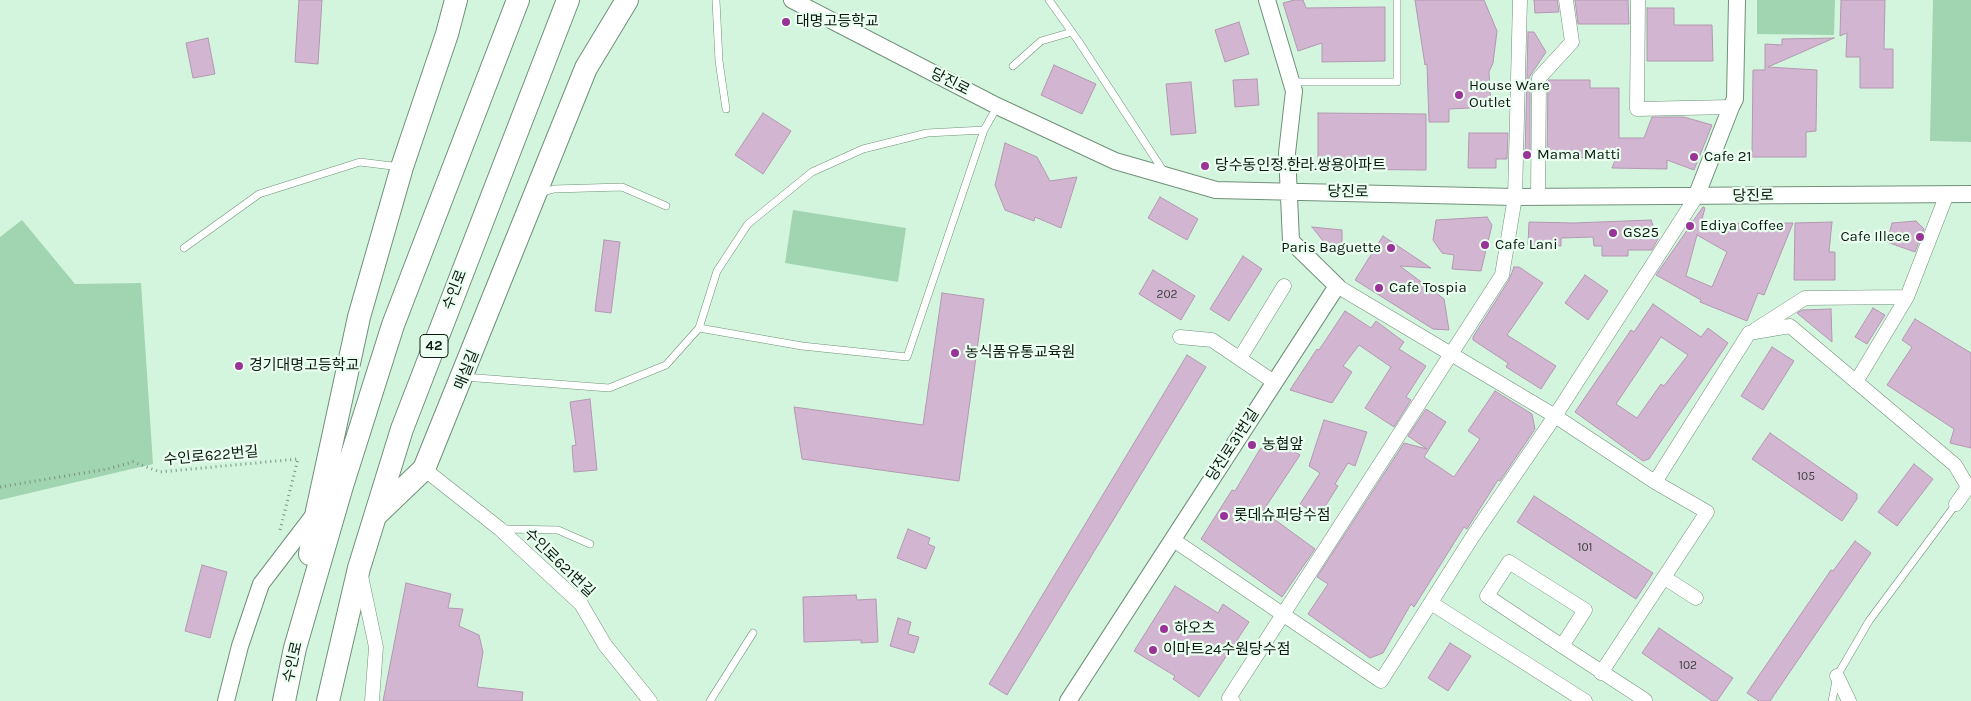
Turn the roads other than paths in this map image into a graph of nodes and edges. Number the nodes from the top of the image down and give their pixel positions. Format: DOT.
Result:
graph roads {
  1 [pos="456,0"];
  2 [pos="518,0"];
  3 [pos="568,0"];
  4 [pos="627,0"];
  5 [pos="716,0"];
  6 [pos="792,0"];
  7 [pos="1049,0"];
  8 [pos="1267,0"];
  9 [pos="1397,0"];
  10 [pos="1520,0"];
  11 [pos="1566,0"];
  12 [pos="1638,0"];
  13 [pos="1736,0"];
  14 [pos="1072,32"];
  15 [pos="1013,66"];
  16 [pos="1292,82"];
  17 [pos="997,106"];
  18 [pos="1731,107"];
  19 [pos="726,109"];
  20 [pos="984,130"];
  21 [pos="402,167"];
  22 [pos="1165,175"];
  23 [pos="1290,191"];
  24 [pos="535,194"];
  25 [pos="1946,194"];
  26 [pos="1971,194"];
  27 [pos="1515,196"];
  28 [pos="1538,196"];
  29 [pos="1696,197"];
  30 [pos="666,206"];
  31 [pos="184,248"];
  32 [pos="1284,286"];
  33 [pos="1337,286"];
  34 [pos="1907,297"];
  35 [pos="699,328"];
  36 [pos="1749,333"];
  37 [pos="1180,337"];
  38 [pos="1451,355"];
  39 [pos="1240,358"];
  40 [pos="461,377"];
  41 [pos="1274,382"];
  42 [pos="1856,382"];
  43 [pos="1554,416"];
  44 [pos="424,469"];
  45 [pos="1655,482"];
  46 [pos="1956,504"];
  47 [pos="317,511"];
  48 [pos="376,516"];
  49 [pos="500,529"];
  50 [pos="1172,539"];
  51 [pos="590,544"];
  52 [pos="359,568"];
  53 [pos="1665,578"];
  54 [pos="1696,598"];
  55 [pos="1431,603"];
  56 [pos="1284,615"];
  57 [pos="753,633"];
  58 [pos="1562,646"];
  59 [pos="295,648"];
  60 [pos="1601,673"];
  61 [pos="1837,676"];
  62 [pos="1645,700"];
  63 [pos="226,701"];
  64 [pos="284,701"];
  65 [pos="328,701"];
  66 [pos="372,701"];
  67 [pos="650,701"];
  68 [pos="710,701"];
  69 [pos="1068,701"];
  70 [pos="1233,701"];
  71 [pos="1586,701"];
  72 [pos="1832,701"];
  73 [pos="1850,701"];
  1 -- 21 [label="highway"];
  2 -- 59 [label="highway, 수인로"];
  3 -- 48 [label="highway, 수인로 / 42"];
  4 -- 24 [label="highway"];
  5 -- 19 [label="lane"];
  6 -- 17 [label="street, 당진로"];
  7 -- 14 [label="lane"];
  8 -- 16 [label="street"];
  9 -- 16 [label="lane"];
  10 -- 27 [label="street"];
  11 -- 28 [label="street"];
  12 -- 18 [label="street"];
  13 -- 18 [label="street"];
  14 -- 15 [label="lane"];
  14 -- 22 [label="lane"];
  16 -- 23 [label="street"];
  17 -- 20 [label="lane"];
  17 -- 22 [label="street, 당진로"];
  18 -- 29 [label="street"];
  20 -- 35 [label="lane"];
  20 -- 35 [label="lane"];
  21 -- 31 [label="lane"];
  21 -- 47 [label="highway"];
  22 -- 23 [label="street, 당진로"];
  23 -- 27 [label="street, 당진로"];
  23 -- 33 [label="street"];
  24 -- 30 [label="lane"];
  24 -- 40 [label="highway"];
  25 -- 26 [label="street, 당진로"];
  25 -- 29 [label="street, 당진로"];
  25 -- 34 [label="street"];
  27 -- 28 [label="street, 당진로"];
  27 -- 38 [label="street"];
  28 -- 29 [label="street, 당진로"];
  29 -- 43 [label="street"];
  32 -- 39 [label="street"];
  33 -- 38 [label="street"];
  33 -- 41 [label="street, 당진로31번길"];
  34 -- 36 [label="street"];
  34 -- 42 [label="street"];
  35 -- 40 [label="lane"];
  36 -- 42 [label="street"];
  36 -- 45 [label="street"];
  37 -- 39 [label="street"];
  38 -- 43 [label="street"];
  38 -- 56 [label="street"];
  39 -- 41 [label="street"];
  40 -- 44 [label="highway"];
  41 -- 50 [label="street, 당진로31번길"];
  42 -- 46 [label="street"];
  43 -- 45 [label="street"];
  43 -- 55 [label="street"];
  44 -- 48 [label="highway"];
  44 -- 49 [label="street, 수인로621번길"];
  45 -- 53 [label="street"];
  46 -- 61 [label="lane"];
  47 -- 59 [label="highway"];
  47 -- 63 [label="street"];
  48 -- 52 [label="highway, 수인로 / 42"];
  49 -- 51 [label="lane"];
  49 -- 67 [label="street, 수인로621번길"];
  50 -- 56 [label="street"];
  50 -- 69 [label="street, 당진로31번길"];
  52 -- 65 [label="highway, 수인로 / 42"];
  52 -- 66 [label="street"];
  53 -- 54 [label="street"];
  53 -- 60 [label="street"];
  55 -- 56 [label="street"];
  55 -- 71 [label="street"];
  56 -- 70 [label="street"];
  57 -- 68 [label="lane"];
  58 -- 58 [label="street"];
  58 -- 60 [label="street"];
  59 -- 64 [label="highway, 수인로"];
  60 -- 62 [label="street"];
  61 -- 72 [label="lane"];
  61 -- 73 [label="street"];
}
